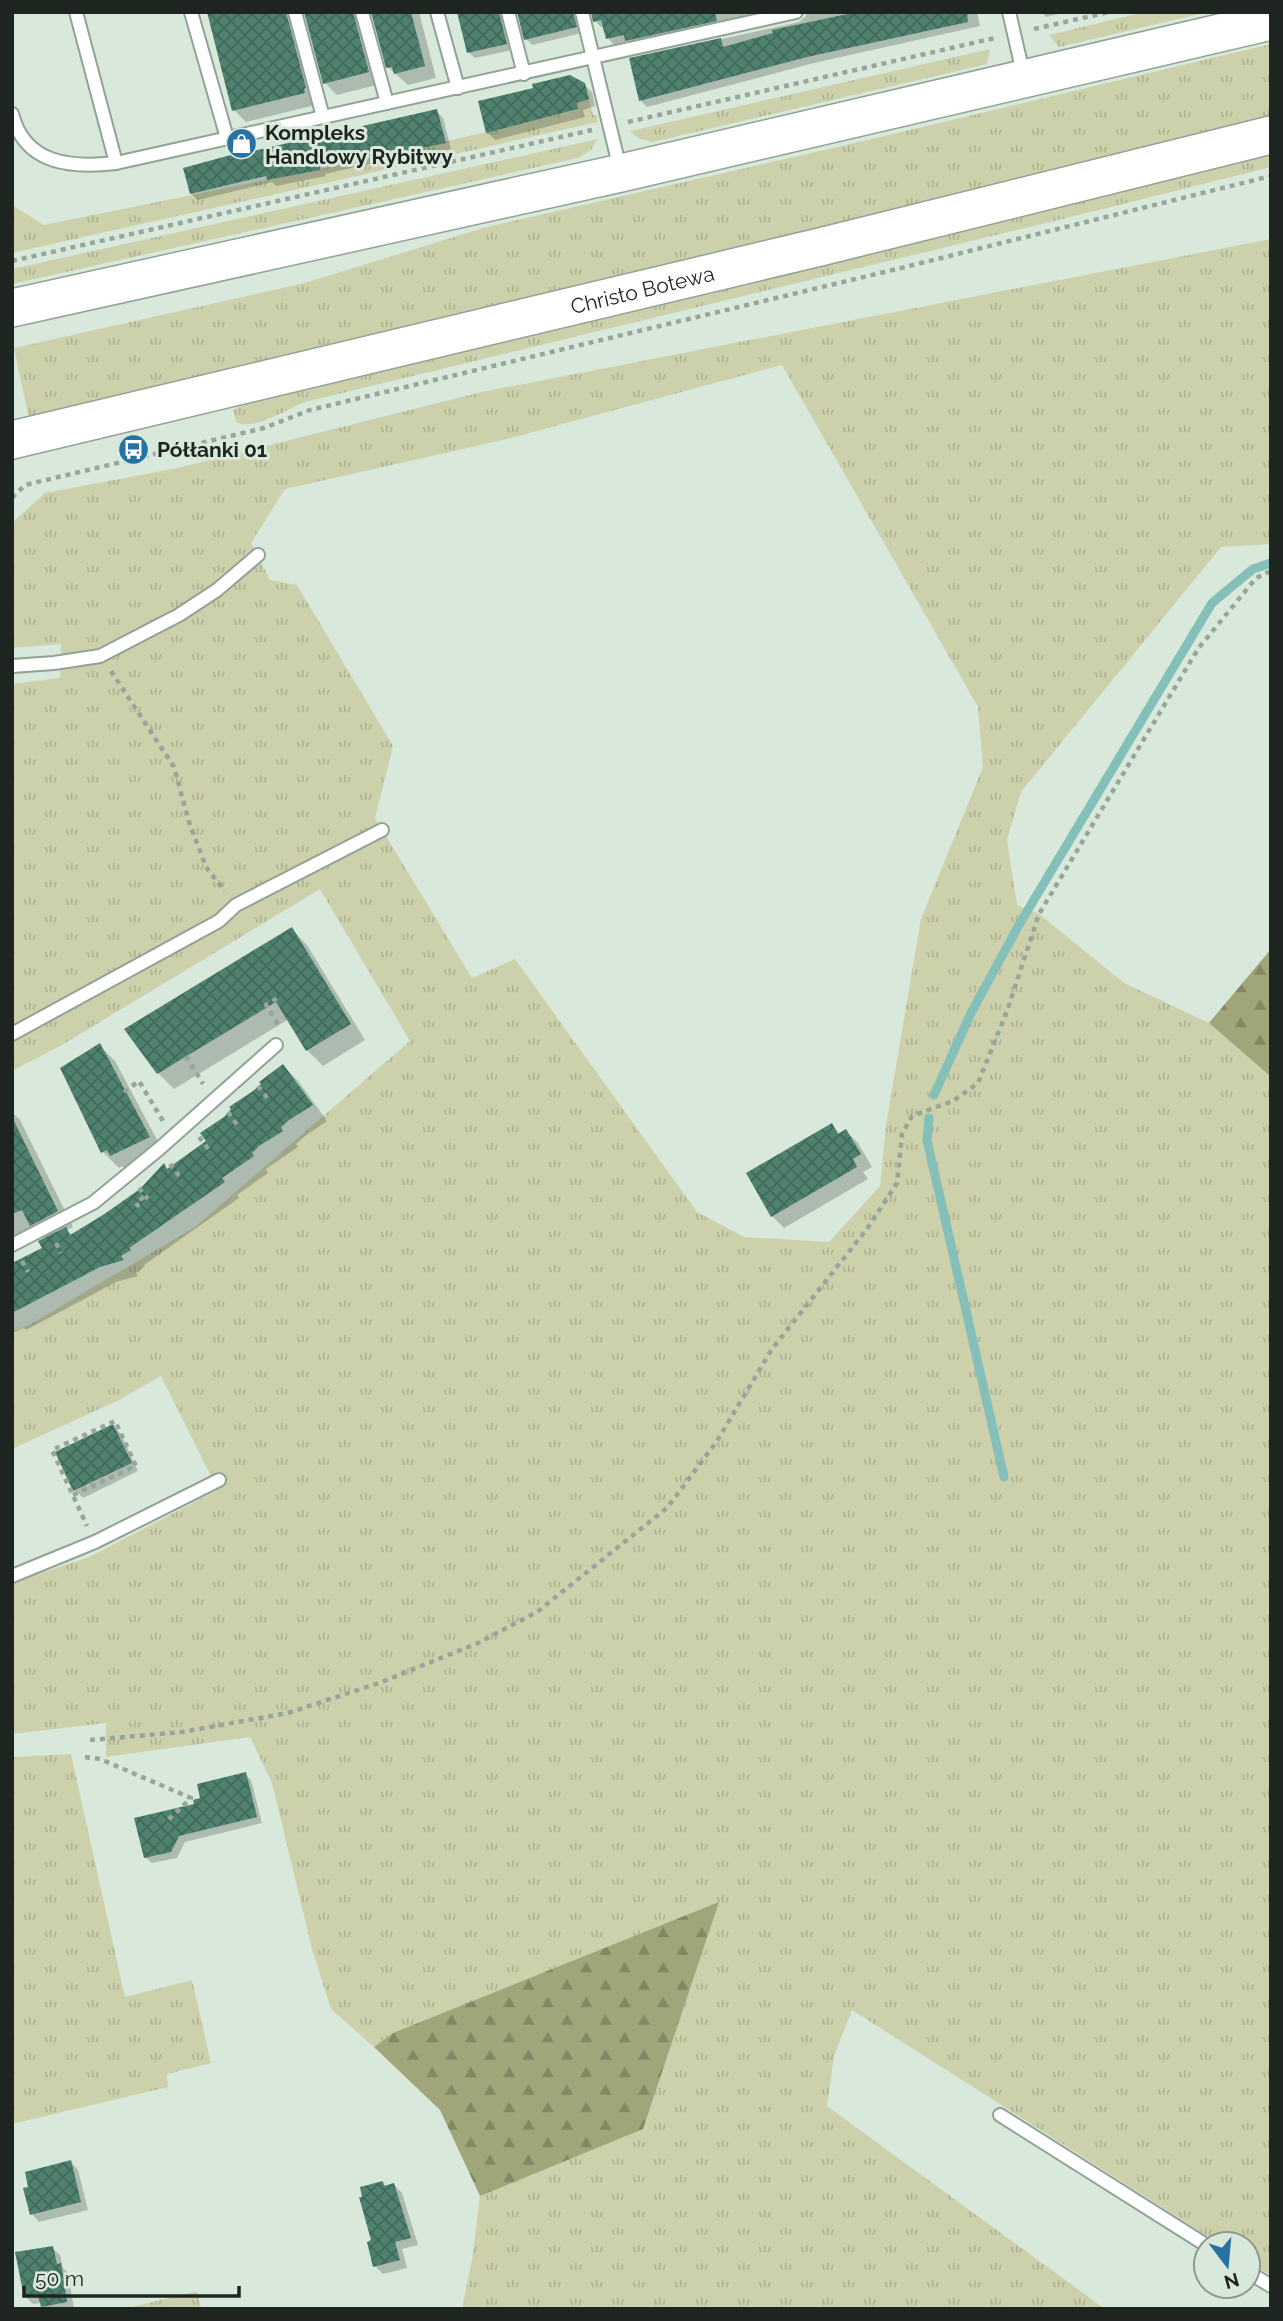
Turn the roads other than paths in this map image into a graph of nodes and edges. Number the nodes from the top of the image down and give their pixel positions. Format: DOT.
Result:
graph roads {
  1 [pos="76,12"];
  2 [pos="191,12"];
  3 [pos="295,12"];
  4 [pos="362,12"];
  5 [pos="438,12"];
  6 [pos="508,12"];
  7 [pos="582,12"];
  8 [pos="796,12"];
  9 [pos="1009,12"];
  10 [pos="1271,21"];
  11 [pos="593,59"];
  12 [pos="524,74"];
  13 [pos="1024,79"];
  14 [pos="458,88"];
  15 [pos="387,103"];
  16 [pos="12,114"];
  17 [pos="323,117"];
  18 [pos="1271,135"];
  19 [pos="227,138"];
  20 [pos="116,163"];
  21 [pos="621,173"];
  22 [pos="12,308"];
  23 [pos="12,440"];
  24 [pos="257,555"];
  25 [pos="12,666"];
  26 [pos="382,830"];
  27 [pos="12,1034"];
  28 [pos="276,1045"];
  29 [pos="12,1245"];
  30 [pos="219,1480"];
  31 [pos="12,1576"];
  32 [pos="1000,2115"];
  33 [pos="1192,2236"];
  1 -- 20 [label="lane"];
  2 -- 19 [label="lane"];
  3 -- 17 [label="lane"];
  4 -- 15 [label="lane"];
  5 -- 14 [label="lane"];
  6 -- 12 [label="lane"];
  7 -- 11 [label="lane"];
  8 -- 11 [label="lane"];
  9 -- 13 [label="lane"];
  10 -- 13 [label="main road"];
  11 -- 12 [label="lane"];
  11 -- 21 [label="lane"];
  12 -- 14 [label="lane"];
  13 -- 21 [label="main road"];
  14 -- 15 [label="lane"];
  15 -- 17 [label="lane"];
  16 -- 20 [label="lane"];
  17 -- 19 [label="lane"];
  18 -- 23 [label="main road, Christo Botewa"];
  19 -- 20 [label="lane"];
  21 -- 22 [label="main road"];
  24 -- 25 [label="lane"];
  26 -- 27 [label="lane"];
  28 -- 29 [label="lane"];
  30 -- 31 [label="lane"];
  32 -- 33 [label="lane"];
}
